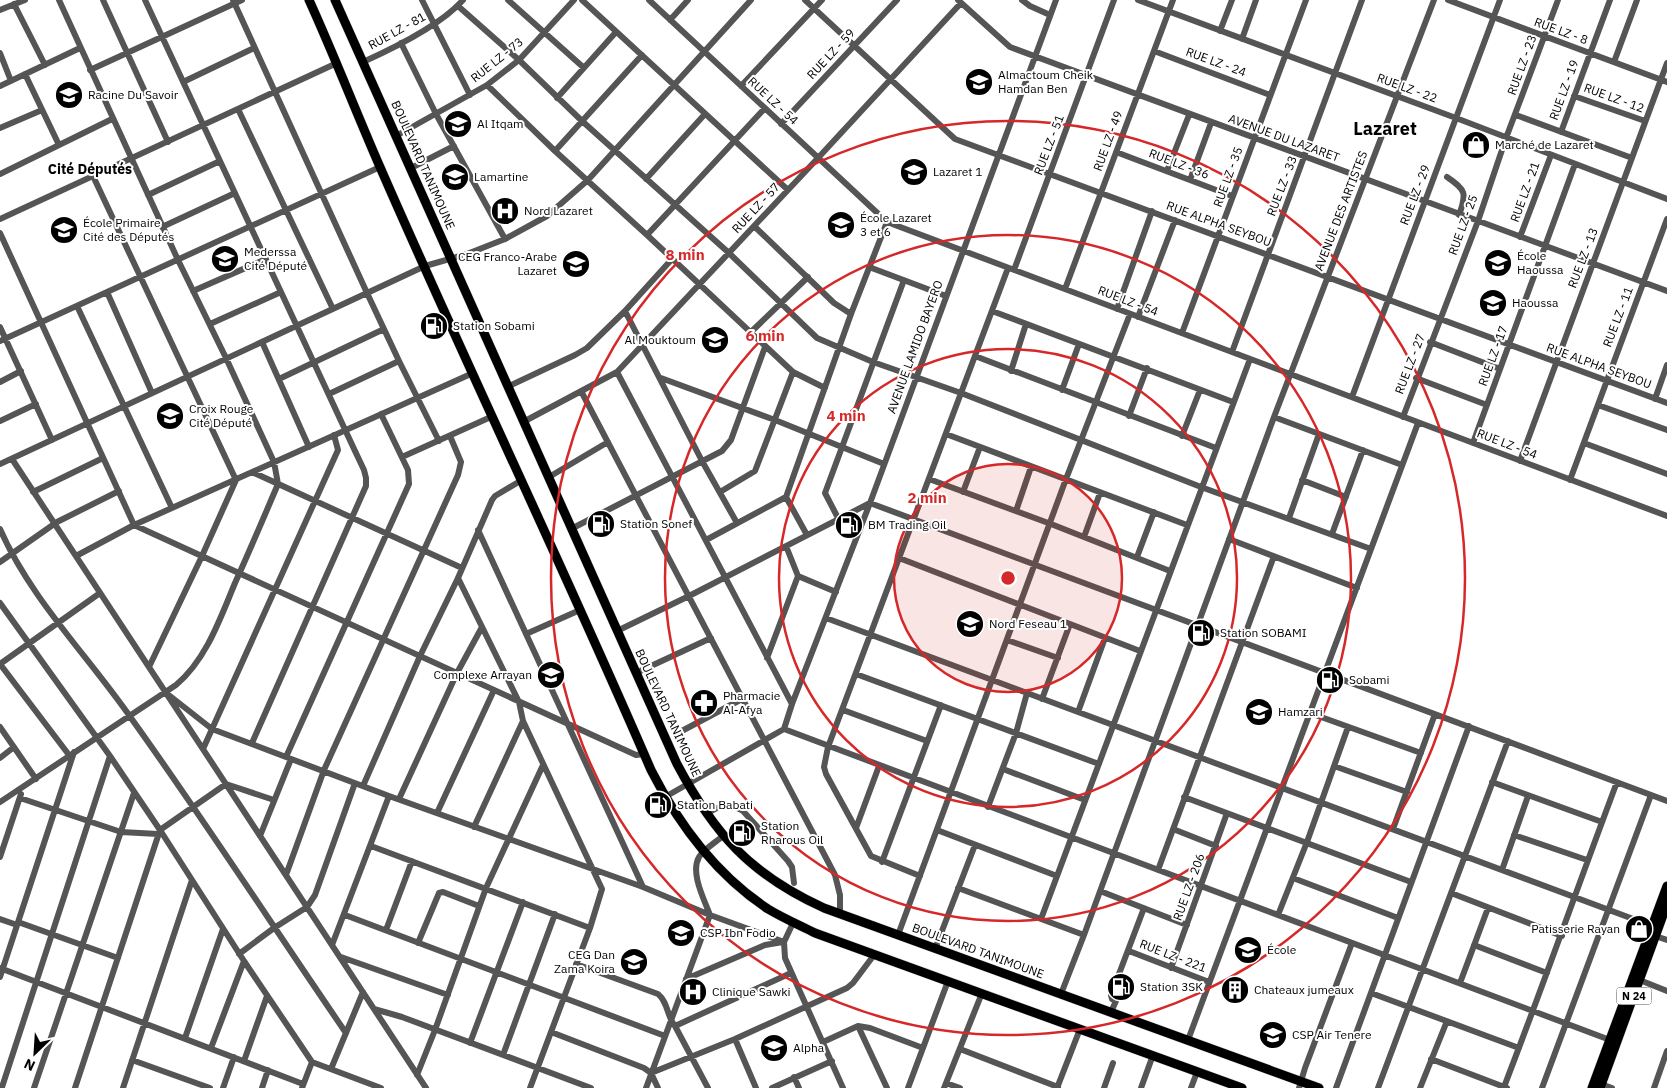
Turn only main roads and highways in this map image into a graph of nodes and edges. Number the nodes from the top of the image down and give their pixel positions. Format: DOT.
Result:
graph roads {
  1 [pos="309,0"];
  2 [pos="335,0"];
  3 [pos="1667,886"];
  4 [pos="1667,904"];
  5 [pos="1636,979"];
  6 [pos="1627,1004"];
  7 [pos="1300,1085"];
  8 [pos="1600,1086"];
  9 [pos="1236,1087"];
  10 [pos="1319,1088"];
  11 [pos="1592,1088"];
  1 -- 9 [label="main road"];
  2 -- 7 [label="main road, BOULEVARD TANIMOUNE"];
  3 -- 5 [label="main road, N 24"];
  4 -- 5 [label="main road, N 24"];
  5 -- 6 [label="main road, N 24"];
  6 -- 8 [label="main road, N 24"];
  6 -- 11 [label="main road, N 24"];
  7 -- 10 [label="main road, BOULEVARD TANIMOUNE"];
}
